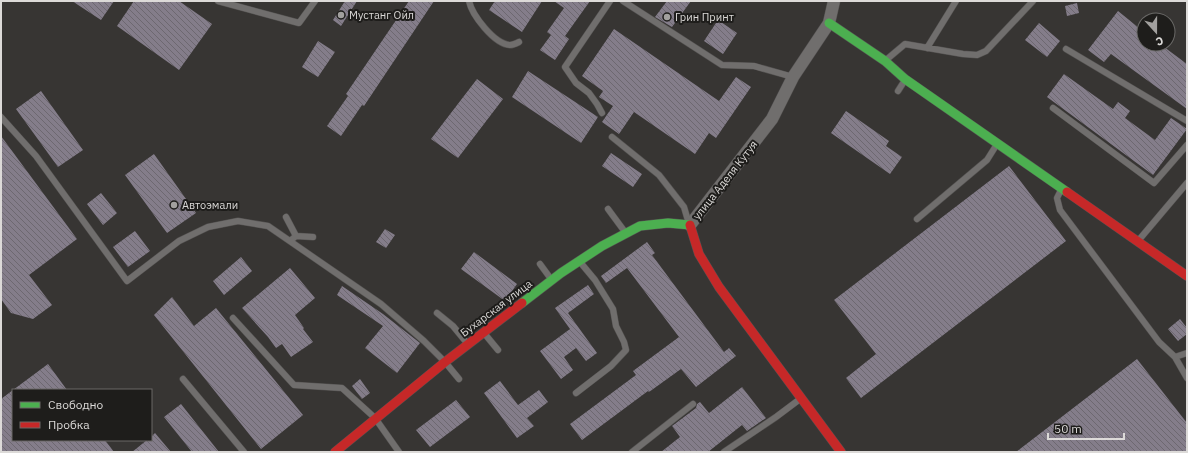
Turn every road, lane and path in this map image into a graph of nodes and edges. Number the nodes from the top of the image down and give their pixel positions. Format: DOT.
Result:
graph roads {
  1 [pos="218,1"];
  2 [pos="315,1"];
  3 [pos="469,1"];
  4 [pos="610,1"];
  5 [pos="623,1"];
  6 [pos="834,1"];
  7 [pos="956,1"];
  8 [pos="1034,1"];
  9 [pos="829,23"];
  10 [pos="519,42"];
  11 [pos="927,48"];
  12 [pos="1066,49"];
  13 [pos="885,61"];
  14 [pos="793,77"];
  15 [pos="905,79"];
  16 [pos="898,90"];
  17 [pos="1053,108"];
  18 [pos="602,113"];
  19 [pos="1,117"];
  20 [pos="1187,121"];
  21 [pos="612,137"];
  22 [pos="997,144"];
  23 [pos="1187,145"];
  24 [pos="1187,183"];
  25 [pos="1062,188"];
  26 [pos="608,209"];
  27 [pos="286,217"];
  28 [pos="917,219"];
  29 [pos="690,225"];
  30 [pos="626,233"];
  31 [pos="296,236"];
  32 [pos="313,237"];
  33 [pos="290,241"];
  34 [pos="1138,241"];
  35 [pos="579,261"];
  36 [pos="540,264"];
  37 [pos="1187,276"];
  38 [pos="552,280"];
  39 [pos="437,313"];
  40 [pos="233,318"];
  41 [pos="484,332"];
  42 [pos="468,344"];
  43 [pos="498,350"];
  44 [pos="1187,353"];
  45 [pos="1175,357"];
  46 [pos="445,362"];
  47 [pos="1187,378"];
  48 [pos="183,379"];
  49 [pos="459,379"];
  50 [pos="576,392"];
  51 [pos="802,398"];
  52 [pos="693,404"];
  53 [pos="375,418"];
  54 [pos="244,452"];
  55 [pos="336,452"];
  56 [pos="399,452"];
  57 [pos="632,452"];
  58 [pos="724,452"];
  59 [pos="841,452"];
  1 -- 2 [label="lane"];
  3 -- 10 [label="lane"];
  4 -- 18 [label="lane"];
  5 -- 14 [label="lane"];
  6 -- 9 [label="street, улица Аделя Кутуя"];
  7 -- 11 [label="lane"];
  8 -- 11 [label="lane"];
  9 -- 13 [label="street"];
  9 -- 14 [label="street, улица Аделя Кутуя"];
  11 -- 13 [label="lane"];
  12 -- 20 [label="lane"];
  13 -- 15 [label="street"];
  14 -- 29 [label="street, улица Аделя Кутуя"];
  15 -- 16 [label="lane"];
  15 -- 22 [label="street"];
  17 -- 23 [label="lane"];
  19 -- 33 [label="lane"];
  21 -- 29 [label="lane"];
  22 -- 25 [label="street"];
  22 -- 28 [label="lane"];
  24 -- 34 [label="lane"];
  25 -- 34 [label="street"];
  25 -- 45 [label="lane"];
  26 -- 30 [label="lane"];
  27 -- 31 [label="lane"];
  29 -- 30 [label="street, Бухарская улица"];
  29 -- 51 [label="street, улица Аделя Кутуя"];
  30 -- 35 [label="street, Бухарская улица"];
  31 -- 32 [label="lane"];
  31 -- 33 [label="lane"];
  33 -- 46 [label="lane"];
  34 -- 37 [label="street"];
  35 -- 38 [label="street, Бухарская улица"];
  35 -- 50 [label="lane"];
  36 -- 38 [label="lane"];
  38 -- 41 [label="street, Бухарская улица"];
  39 -- 42 [label="lane"];
  40 -- 53 [label="lane"];
  41 -- 42 [label="street, Бухарская улица"];
  41 -- 43 [label="lane"];
  42 -- 46 [label="street, Бухарская улица"];
  44 -- 45 [label="lane"];
  45 -- 47 [label="lane"];
  46 -- 49 [label="lane"];
  46 -- 53 [label="street, Бухарская улица"];
  48 -- 54 [label="lane"];
  51 -- 58 [label="lane"];
  51 -- 59 [label="street, улица Аделя Кутуя"];
  52 -- 57 [label="lane"];
  53 -- 55 [label="street, Бухарская улица"];
  53 -- 56 [label="lane"];
}
